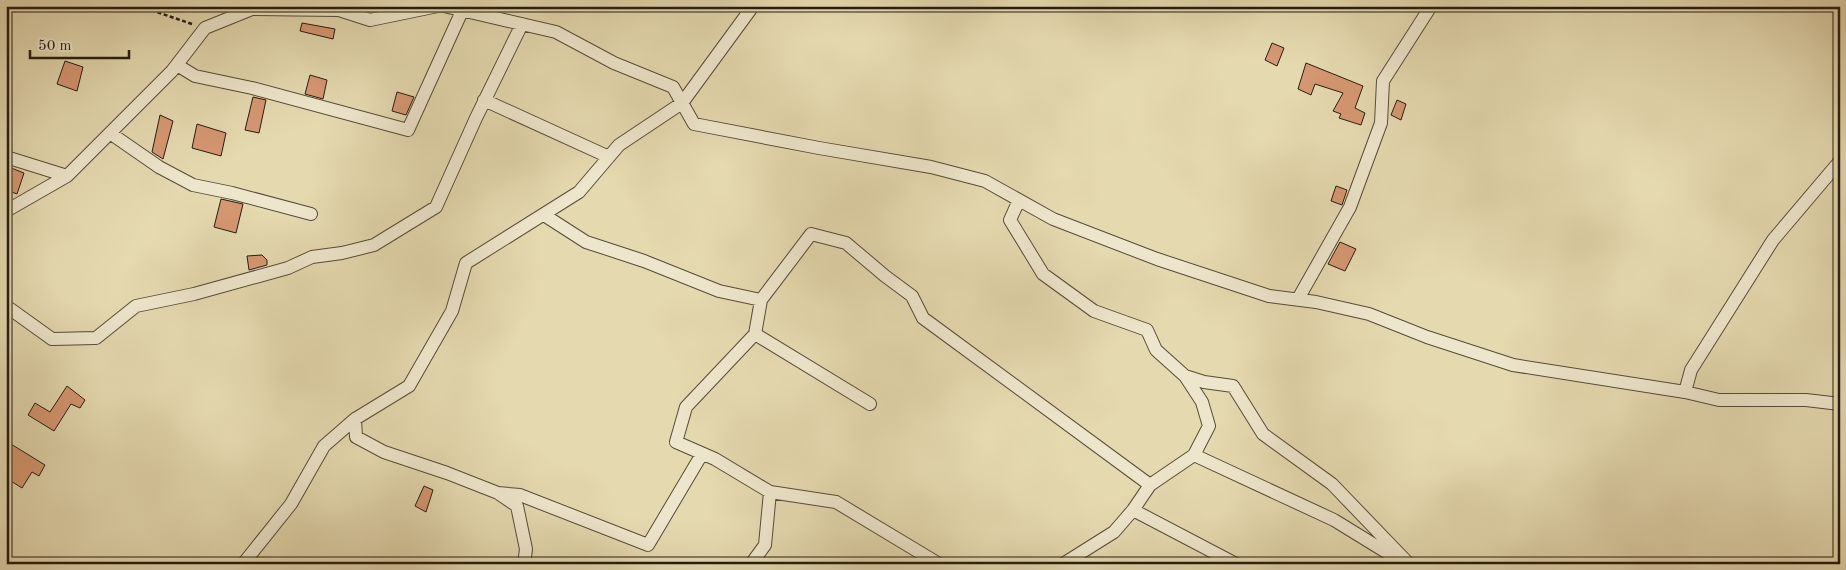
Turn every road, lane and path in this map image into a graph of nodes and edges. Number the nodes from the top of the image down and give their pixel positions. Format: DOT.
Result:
graph roads {
  1 [pos="139,6"];
  2 [pos="438,6"];
  3 [pos="444,6"];
  4 [pos="753,6"];
  5 [pos="1431,6"];
  6 [pos="462,11"];
  7 [pos="522,24"];
  8 [pos="205,28"];
  9 [pos="177,65"];
  10 [pos="484,100"];
  11 [pos="682,104"];
  12 [pos="110,133"];
  13 [pos="6,157"];
  14 [pos="609,157"];
  15 [pos="1840,161"];
  16 [pos="67,176"];
  17 [pos="1019,200"];
  18 [pos="6,211"];
  19 [pos="311,214"];
  20 [pos="544,215"];
  21 [pos="1298,299"];
  22 [pos="761,300"];
  23 [pos="6,306"];
  24 [pos="755,334"];
  25 [pos="1186,376"];
  26 [pos="1685,392"];
  27 [pos="870,404"];
  28 [pos="1840,404"];
  29 [pos="354,419"];
  30 [pos="702,454"];
  31 [pos="1194,455"];
  32 [pos="1150,486"];
  33 [pos="770,492"];
  34 [pos="498,493"];
  35 [pos="1133,510"];
  36 [pos="243,564"];
  37 [pos="524,564"];
  38 [pos="751,564"];
  39 [pos="939,564"];
  40 [pos="1063,564"];
  41 [pos="1236,564"];
  42 [pos="1407,564"];
  1 -- 8 [label="path"];
  2 -- 8 [label="street"];
  3 -- 6 [label="street"];
  4 -- 11 [label="street"];
  5 -- 21 [label="street"];
  6 -- 7 [label="street"];
  6 -- 9 [label="street"];
  7 -- 10 [label="street"];
  7 -- 11 [label="street"];
  8 -- 9 [label="street"];
  9 -- 12 [label="street"];
  10 -- 14 [label="street"];
  10 -- 23 [label="street"];
  11 -- 14 [label="street"];
  11 -- 17 [label="street"];
  12 -- 16 [label="street"];
  12 -- 19 [label="street"];
  13 -- 16 [label="street"];
  14 -- 20 [label="street"];
  15 -- 26 [label="street"];
  16 -- 18 [label="street"];
  17 -- 21 [label="street"];
  17 -- 25 [label="street"];
  20 -- 22 [label="street"];
  20 -- 29 [label="street"];
  21 -- 26 [label="street"];
  22 -- 24 [label="street"];
  22 -- 32 [label="street"];
  24 -- 27 [label="street"];
  24 -- 30 [label="street"];
  25 -- 31 [label="street"];
  25 -- 42 [label="street"];
  26 -- 28 [label="street"];
  29 -- 34 [label="street"];
  29 -- 36 [label="street"];
  30 -- 33 [label="street"];
  30 -- 34 [label="street"];
  31 -- 32 [label="street"];
  31 -- 42 [label="street"];
  32 -- 35 [label="street"];
  33 -- 38 [label="street"];
  33 -- 39 [label="street"];
  34 -- 37 [label="street"];
  35 -- 40 [label="street"];
  35 -- 41 [label="street"];
}
